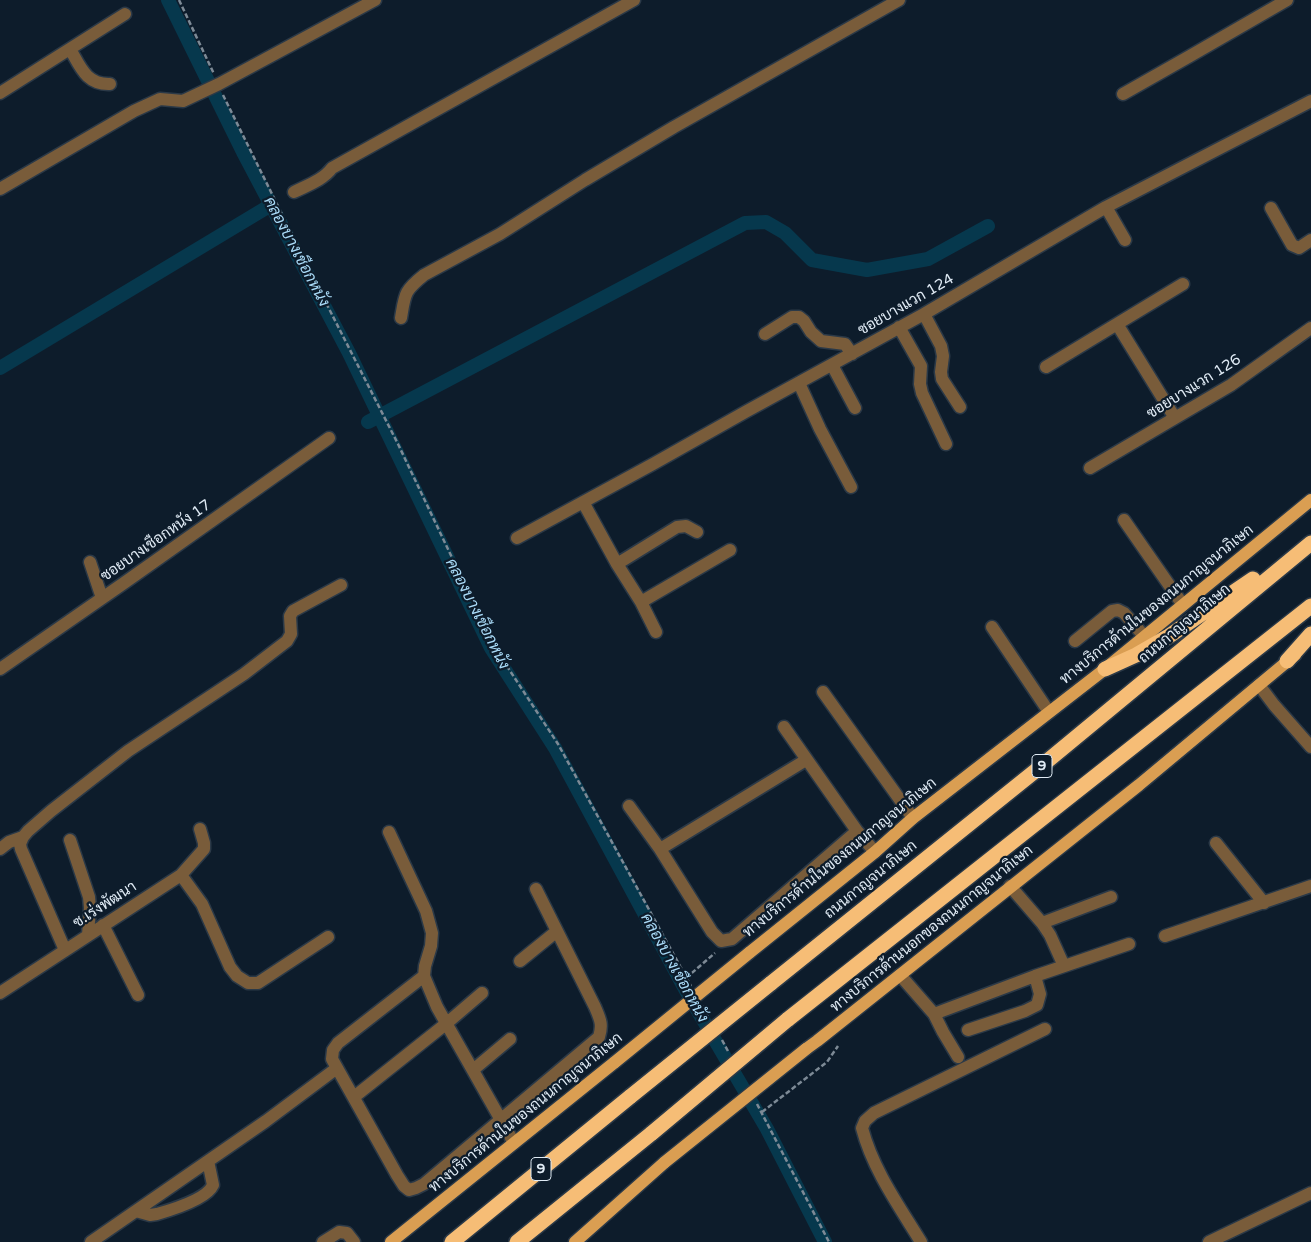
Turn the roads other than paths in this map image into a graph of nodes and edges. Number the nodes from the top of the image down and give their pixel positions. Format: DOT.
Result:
graph roads {
  1 [pos="376,0"];
  2 [pos="634,0"];
  3 [pos="1287,0"];
  4 [pos="892,2"];
  5 [pos="125,14"];
  6 [pos="70,48"];
  7 [pos="110,84"];
  8 [pos="0,93"];
  9 [pos="1123,94"];
  10 [pos="1311,100"];
  11 [pos="0,189"];
  12 [pos="294,192"];
  13 [pos="1106,207"];
  14 [pos="1271,208"];
  15 [pos="1125,240"];
  16 [pos="1311,240"];
  17 [pos="1183,284"];
  18 [pos="924,314"];
  19 [pos="401,318"];
  20 [pos="1117,324"];
  21 [pos="899,327"];
  22 [pos="1311,328"];
  23 [pos="765,334"];
  24 [pos="852,354"];
  25 [pos="832,365"];
  26 [pos="1046,367"];
  27 [pos="799,383"];
  28 [pos="960,407"];
  29 [pos="855,408"];
  30 [pos="1176,418"];
  31 [pos="329,438"];
  32 [pos="946,444"];
  33 [pos="1090,468"];
  34 [pos="851,487"];
  35 [pos="1311,500"];
  36 [pos="583,502"];
  37 [pos="1124,520"];
  38 [pos="697,532"];
  39 [pos="517,538"];
  40 [pos="1311,543"];
  41 [pos="730,550"];
  42 [pos="1294,556"];
  43 [pos="90,562"];
  44 [pos="617,564"];
  45 [pos="341,585"];
  46 [pos="102,598"];
  47 [pos="641,602"];
  48 [pos="1183,605"];
  49 [pos="1311,606"];
  50 [pos="992,627"];
  51 [pos="656,632"];
  52 [pos="1311,634"];
  53 [pos="1144,636"];
  54 [pos="1075,641"];
  55 [pos="1311,643"];
  56 [pos="1287,661"];
  57 [pos="0,669"];
  58 [pos="1105,669"];
  59 [pos="1259,685"];
  60 [pos="823,692"];
  61 [pos="1049,712"];
  62 [pos="784,728"];
  63 [pos="1311,747"];
  64 [pos="806,760"];
  65 [pos="629,806"];
  66 [pos="913,818"];
  67 [pos="200,829"];
  68 [pos="857,831"];
  69 [pos="389,832"];
  70 [pos="23,837"];
  71 [pos="70,840"];
  72 [pos="1216,843"];
  73 [pos="0,849"];
  74 [pos="660,849"];
  75 [pos="875,852"];
  76 [pos="181,875"];
  77 [pos="1010,886"];
  78 [pos="1311,886"];
  79 [pos="536,889"];
  80 [pos="1111,897"];
  81 [pos="1264,903"];
  82 [pos="1042,923"];
  83 [pos="103,925"];
  84 [pos="557,931"];
  85 [pos="88,935"];
  86 [pos="1165,936"];
  87 [pos="328,937"];
  88 [pos="1129,944"];
  89 [pos="66,950"];
  90 [pos="520,961"];
  91 [pos="1064,966"];
  92 [pos="900,974"];
  93 [pos="424,976"];
  94 [pos="1035,976"];
  95 [pos="0,993"];
  96 [pos="482,994"];
  97 [pos="138,995"];
  98 [pos="934,1014"];
  99 [pos="447,1023"];
  100 [pos="1045,1029"];
  101 [pos="968,1030"];
  102 [pos="510,1039"];
  103 [pos="958,1057"];
  104 [pos="337,1068"];
  105 [pos="473,1070"];
  106 [pos="354,1097"];
  107 [pos="500,1119"];
  108 [pos="514,1143"];
  109 [pos="208,1161"];
  110 [pos="1311,1193"];
  111 [pos="136,1211"];
  112 [pos="91,1242"];
  113 [pos="323,1242"];
  114 [pos="354,1242"];
  115 [pos="391,1242"];
  116 [pos="452,1242"];
  117 [pos="517,1242"];
  118 [pos="575,1242"];
  119 [pos="921,1242"];
  120 [pos="1210,1242"];
  1 -- 11 [label="street"];
  2 -- 12 [label="street"];
  3 -- 9 [label="street"];
  4 -- 19 [label="street"];
  5 -- 6 [label="street"];
  6 -- 7 [label="street"];
  6 -- 8 [label="street"];
  10 -- 13 [label="street, ซอยบางแวก 124"];
  13 -- 15 [label="street"];
  13 -- 18 [label="street, ซอยบางแวก 124"];
  14 -- 16 [label="street"];
  17 -- 20 [label="street"];
  18 -- 21 [label="street, ซอยบางแวก 124"];
  18 -- 28 [label="street"];
  20 -- 26 [label="street"];
  20 -- 30 [label="street"];
  21 -- 24 [label="street, ซอยบางแวก 124"];
  21 -- 32 [label="street"];
  22 -- 30 [label="street, ซอยบางแวก 126"];
  23 -- 24 [label="street"];
  24 -- 25 [label="street, ซอยบางแวก 124"];
  25 -- 27 [label="street, ซอยบางแวก 124"];
  25 -- 29 [label="street"];
  27 -- 34 [label="street"];
  27 -- 36 [label="street, ซอยบางแวก 124"];
  30 -- 33 [label="street, ซอยบางแวก 126"];
  31 -- 46 [label="street, ซอยบางเชือกหนัง 17"];
  35 -- 48 [label="main road, ทางบริการด้านในของถนนกาญจนาภิเษก"];
  36 -- 39 [label="street, ซอยบางแวก 124"];
  36 -- 44 [label="street"];
  37 -- 48 [label="street"];
  38 -- 44 [label="street"];
  40 -- 42 [label="highway, ถนนกาญจนาภิเษก / 9"];
  41 -- 47 [label="street"];
  42 -- 58 [label="highway"];
  42 -- 116 [label="highway, ถนนกาญจนาภิเษก / 9, bridge"];
  43 -- 46 [label="street"];
  44 -- 47 [label="street"];
  45 -- 70 [label="street"];
  46 -- 57 [label="street, ซอยบางเชือกหนัง 17"];
  47 -- 51 [label="street"];
  48 -- 53 [label="main road, ทางบริการด้านในของถนนกาญจนาภิเษก"];
  49 -- 117 [label="highway, bridge"];
  50 -- 61 [label="street"];
  52 -- 56 [label="highway"];
  53 -- 54 [label="street"];
  53 -- 58 [label="main road, ทางบริการด้านในของถนนกาญจนาภิเษก"];
  55 -- 56 [label="main road, ทางบริการด้านนอกของถนนกาญจนาภิเษก"];
  56 -- 59 [label="main road, ทางบริการด้านนอกของถนนกาญจนาภิเษก"];
  58 -- 61 [label="main road, ทางบริการด้านในของถนนกาญจนาภิเษก"];
  59 -- 63 [label="street"];
  59 -- 77 [label="main road, ทางบริการด้านนอกของถนนกาญจนาภิเษก"];
  60 -- 66 [label="street"];
  61 -- 66 [label="main road, ทางบริการด้านในของถนนกาญจนาภิเษก"];
  62 -- 64 [label="street"];
  64 -- 68 [label="street"];
  64 -- 74 [label="street"];
  65 -- 74 [label="street"];
  66 -- 75 [label="main road, ทางบริการด้านในของถนนกาญจนาภิเษก"];
  67 -- 76 [label="street, ซ.เร่งพัฒนา"];
  68 -- 74 [label="street"];
  68 -- 75 [label="street"];
  69 -- 93 [label="street"];
  70 -- 73 [label="street"];
  70 -- 89 [label="street"];
  71 -- 85 [label="street"];
  72 -- 81 [label="street"];
  75 -- 108 [label="main road, ทางบริการด้านในของถนนกาญจนาภิเษก, bridge"];
  76 -- 83 [label="street, ซ.เร่งพัฒนา"];
  76 -- 87 [label="street"];
  77 -- 82 [label="street"];
  77 -- 92 [label="main road, ทางบริการด้านนอกของถนนกาญจนาภิเษก"];
  78 -- 81 [label="street"];
  79 -- 84 [label="street"];
  80 -- 82 [label="street"];
  81 -- 86 [label="street"];
  82 -- 91 [label="street"];
  83 -- 85 [label="street, ซ.เร่งพัฒนา"];
  83 -- 97 [label="street"];
  84 -- 90 [label="street"];
  84 -- 107 [label="street"];
  85 -- 89 [label="street, ซ.เร่งพัฒนา"];
  88 -- 91 [label="street"];
  89 -- 95 [label="street, ซ.เร่งพัฒนา"];
  91 -- 94 [label="street"];
  92 -- 98 [label="street"];
  92 -- 118 [label="main road, ทางบริการด้านนอกของถนนกาญจนาภิเษก, bridge"];
  93 -- 99 [label="street"];
  93 -- 104 [label="street"];
  94 -- 98 [label="street"];
  94 -- 101 [label="street"];
  96 -- 99 [label="street"];
  98 -- 103 [label="street"];
  99 -- 105 [label="street"];
  99 -- 106 [label="street"];
  100 -- 119 [label="street"];
  102 -- 105 [label="street"];
  104 -- 106 [label="street"];
  104 -- 109 [label="street"];
  105 -- 107 [label="street"];
  106 -- 107 [label="street"];
  107 -- 108 [label="street"];
  108 -- 115 [label="main road, ทางบริการด้านในของถนนกาญจนาภิเษก"];
  109 -- 111 [label="street"];
  109 -- 111 [label="street"];
  110 -- 120 [label="street"];
  111 -- 112 [label="street"];
  113 -- 114 [label="street"];
}
